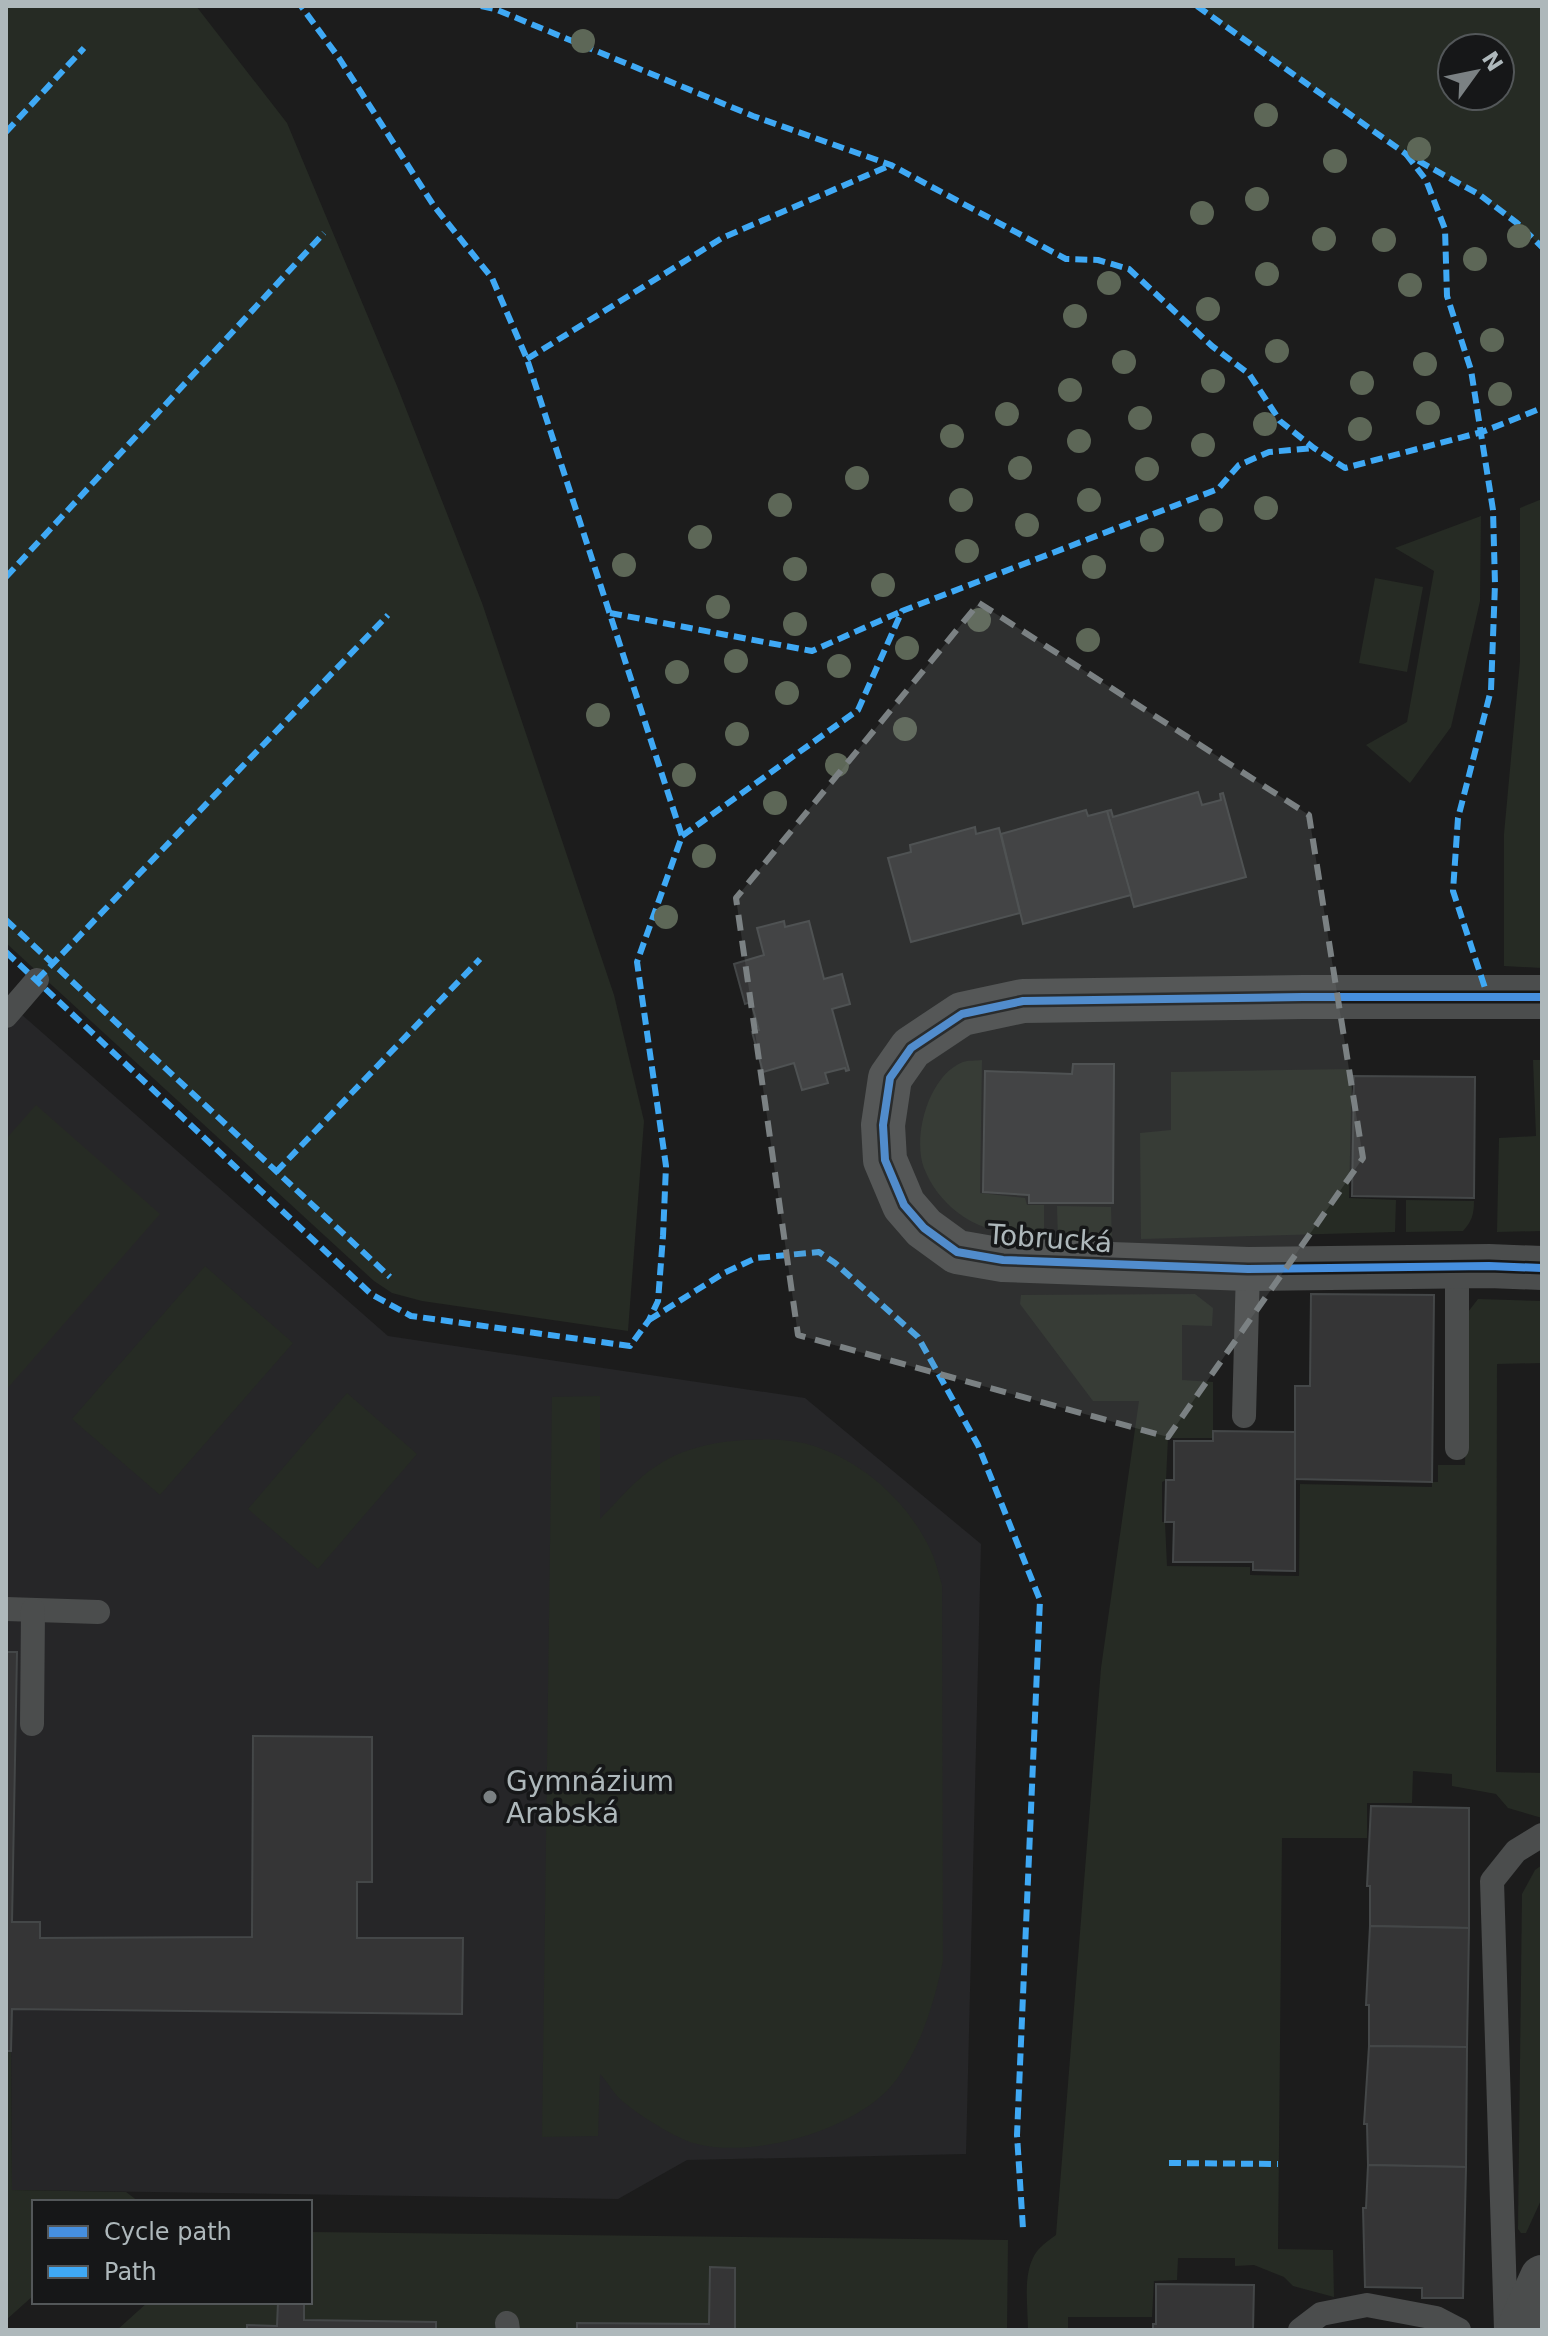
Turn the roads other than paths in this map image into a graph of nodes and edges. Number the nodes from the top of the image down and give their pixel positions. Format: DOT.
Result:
graph roads {
  1 [pos="37,980"];
  2 [pos="1542,997"];
  3 [pos="6,1016"];
  4 [pos="1457,1267"];
  5 [pos="1542,1268"];
  6 [pos="1248,1269"];
  7 [pos="1244,1416"];
  8 [pos="1457,1448"];
  9 [pos="6,1609"];
  10 [pos="33,1610"];
  11 [pos="98,1612"];
  12 [pos="32,1724"];
  13 [pos="1542,1835"];
  14 [pos="1542,2277"];
  15 [pos="1300,2330"];
  16 [pos="1459,2330"];
  17 [pos="1506,2330"];
  18 [pos="1518,2330"];
  1 -- 3 [label="lane"];
  2 -- 6 [label="street, Tobrucká"];
  4 -- 5 [label="street, Tobrucká"];
  4 -- 6 [label="street, Tobrucká"];
  4 -- 8 [label="lane"];
  6 -- 7 [label="lane"];
  9 -- 10 [label="lane"];
  10 -- 11 [label="lane"];
  10 -- 12 [label="lane"];
  13 -- 17 [label="lane"];
  14 -- 18 [label="street"];
  15 -- 16 [label="lane"];
}
